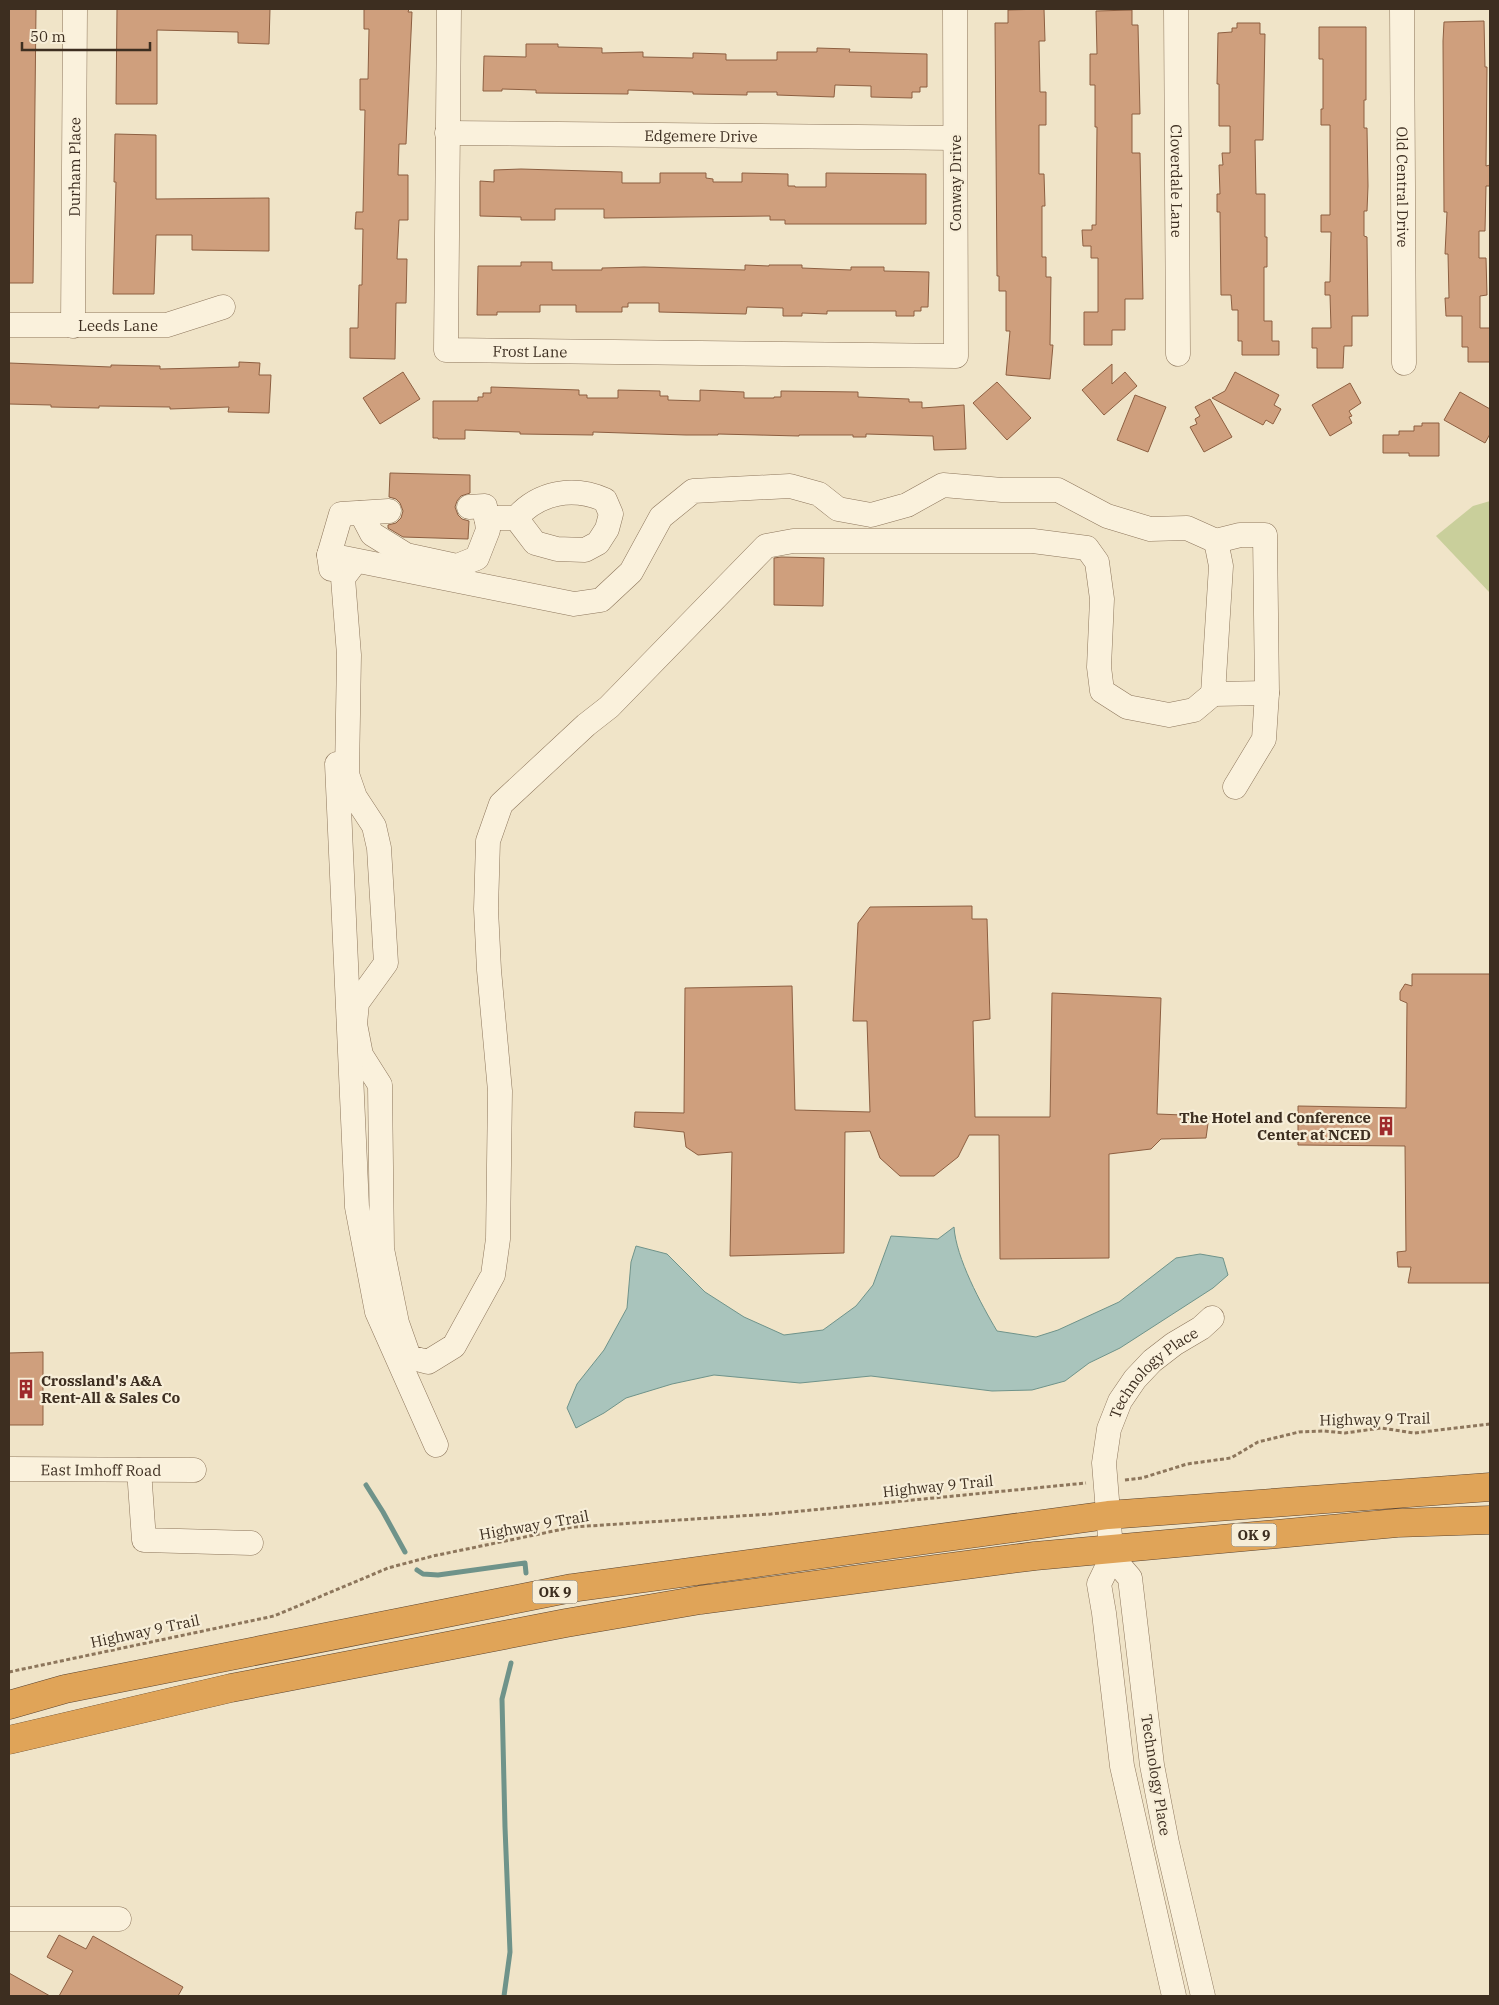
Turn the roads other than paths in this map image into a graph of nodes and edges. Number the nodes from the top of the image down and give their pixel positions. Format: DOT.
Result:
graph roads {
  1 [pos="75,9"];
  2 [pos="449,9"];
  3 [pos="956,9"];
  4 [pos="1176,9"];
  5 [pos="1402,9"];
  6 [pos="447,133"];
  7 [pos="955,138"];
  8 [pos="223,307"];
  9 [pos="9,325"];
  10 [pos="73,326"];
  11 [pos="1178,354"];
  12 [pos="956,356"];
  13 [pos="1404,364"];
  14 [pos="389,511"];
  15 [pos="361,513"];
  16 [pos="516,518"];
  17 [pos="1216,541"];
  18 [pos="329,555"];
  19 [pos="477,558"];
  20 [pos="356,561"];
  21 [pos="515,592"];
  22 [pos="1267,693"];
  23 [pos="1213,694"];
  24 [pos="1235,787"];
  25 [pos="1212,1318"];
  26 [pos="436,1445"];
  27 [pos="9,1469"];
  28 [pos="139,1470"];
  29 [pos="194,1470"];
  30 [pos="1490,1487"];
  31 [pos="1108,1515"];
  32 [pos="1490,1520"];
  33 [pos="251,1543"];
  34 [pos="1112,1553"];
  35 [pos="9,1705"];
  36 [pos="9,1740"];
  37 [pos="1177,1886"];
  38 [pos="1150,1894"];
  39 [pos="9,1919"];
  40 [pos="119,1919"];
  41 [pos="1174,1996"];
  42 [pos="1203,1996"];
  1 -- 10 [label="street, Durham Place"];
  2 -- 6 [label="street, Frost Lane"];
  3 -- 7 [label="street, Conway Drive"];
  4 -- 11 [label="street, Cloverdale Lane"];
  5 -- 13 [label="street, Old Central Drive"];
  6 -- 7 [label="street, Edgemere Drive"];
  6 -- 12 [label="street, Frost Lane"];
  7 -- 12 [label="street, Conway Drive"];
  8 -- 10 [label="street, Leeds Lane"];
  9 -- 10 [label="street, Leeds Lane"];
  14 -- 15 [label="street"];
  15 -- 18 [label="street"];
  15 -- 19 [label="street"];
  16 -- 19 [label="street"];
  17 -- 21 [label="street"];
  17 -- 22 [label="street"];
  17 -- 23 [label="street"];
  18 -- 20 [label="street"];
  18 -- 26 [label="street"];
  19 -- 21 [label="street"];
  20 -- 21 [label="street"];
  20 -- 23 [label="street"];
  22 -- 23 [label="street"];
  22 -- 24 [label="street"];
  25 -- 31 [label="street, Technology Place"];
  27 -- 28 [label="street, East Imhoff Road"];
  28 -- 29 [label="street, East Imhoff Road"];
  28 -- 33 [label="street"];
  30 -- 31 [label="highway, OK 9"];
  31 -- 34 [label="street, Technology Place"];
  31 -- 35 [label="highway, OK 9"];
  32 -- 34 [label="highway, OK 9"];
  34 -- 36 [label="highway, OK 9"];
  34 -- 37 [label="street, Technology Place"];
  34 -- 38 [label="street, Technology Place"];
  37 -- 38 [label="street"];
  37 -- 42 [label="street, Technology Place"];
  38 -- 41 [label="street, Technology Place"];
  39 -- 40 [label="street"];
}
